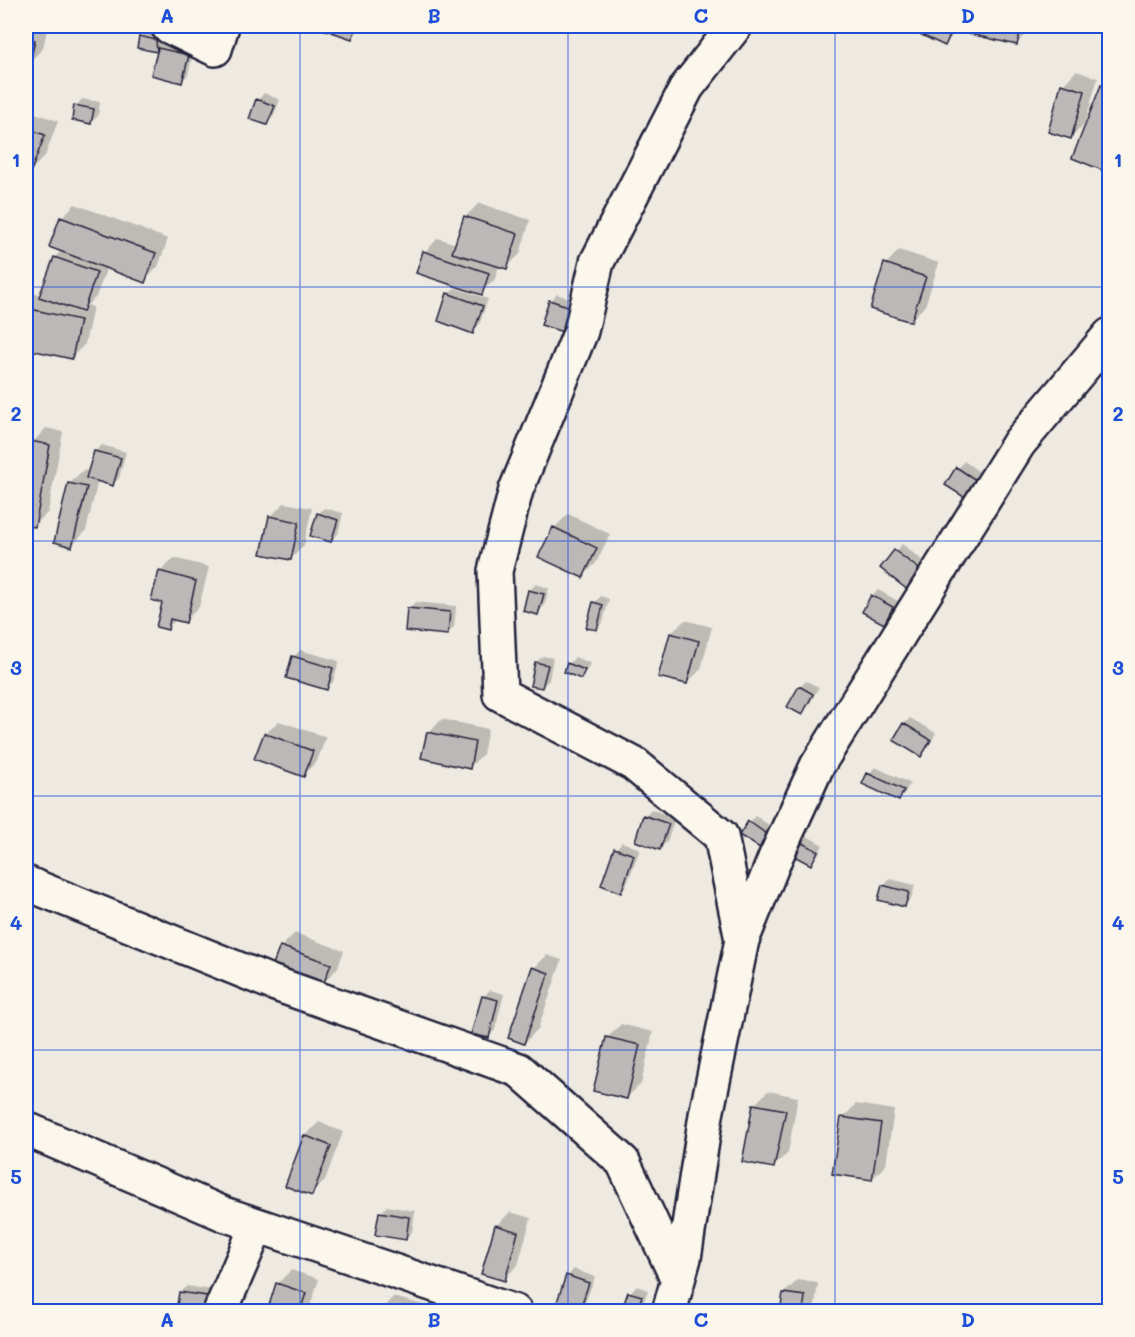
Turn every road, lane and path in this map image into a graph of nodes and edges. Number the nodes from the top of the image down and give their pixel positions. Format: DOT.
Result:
graph roads {
  1 [pos="168,26"];
  2 [pos="222,26"];
  3 [pos="735,26"];
  4 [pos="1110,335"];
  5 [pos="26,883"];
  6 [pos="742,940"];
  7 [pos="26,1129"];
  8 [pos="257,1226"];
  9 [pos="678,1280"];
  10 [pos="220,1311"];
  11 [pos="515,1311"];
  12 [pos="669,1311"];
  1 -- 2 [label="street"];
  3 -- 6 [label="street"];
  4 -- 6 [label="street"];
  5 -- 9 [label="street"];
  6 -- 9 [label="street"];
  7 -- 8 [label="street"];
  8 -- 10 [label="street"];
  8 -- 11 [label="street"];
  9 -- 12 [label="street"];
}
